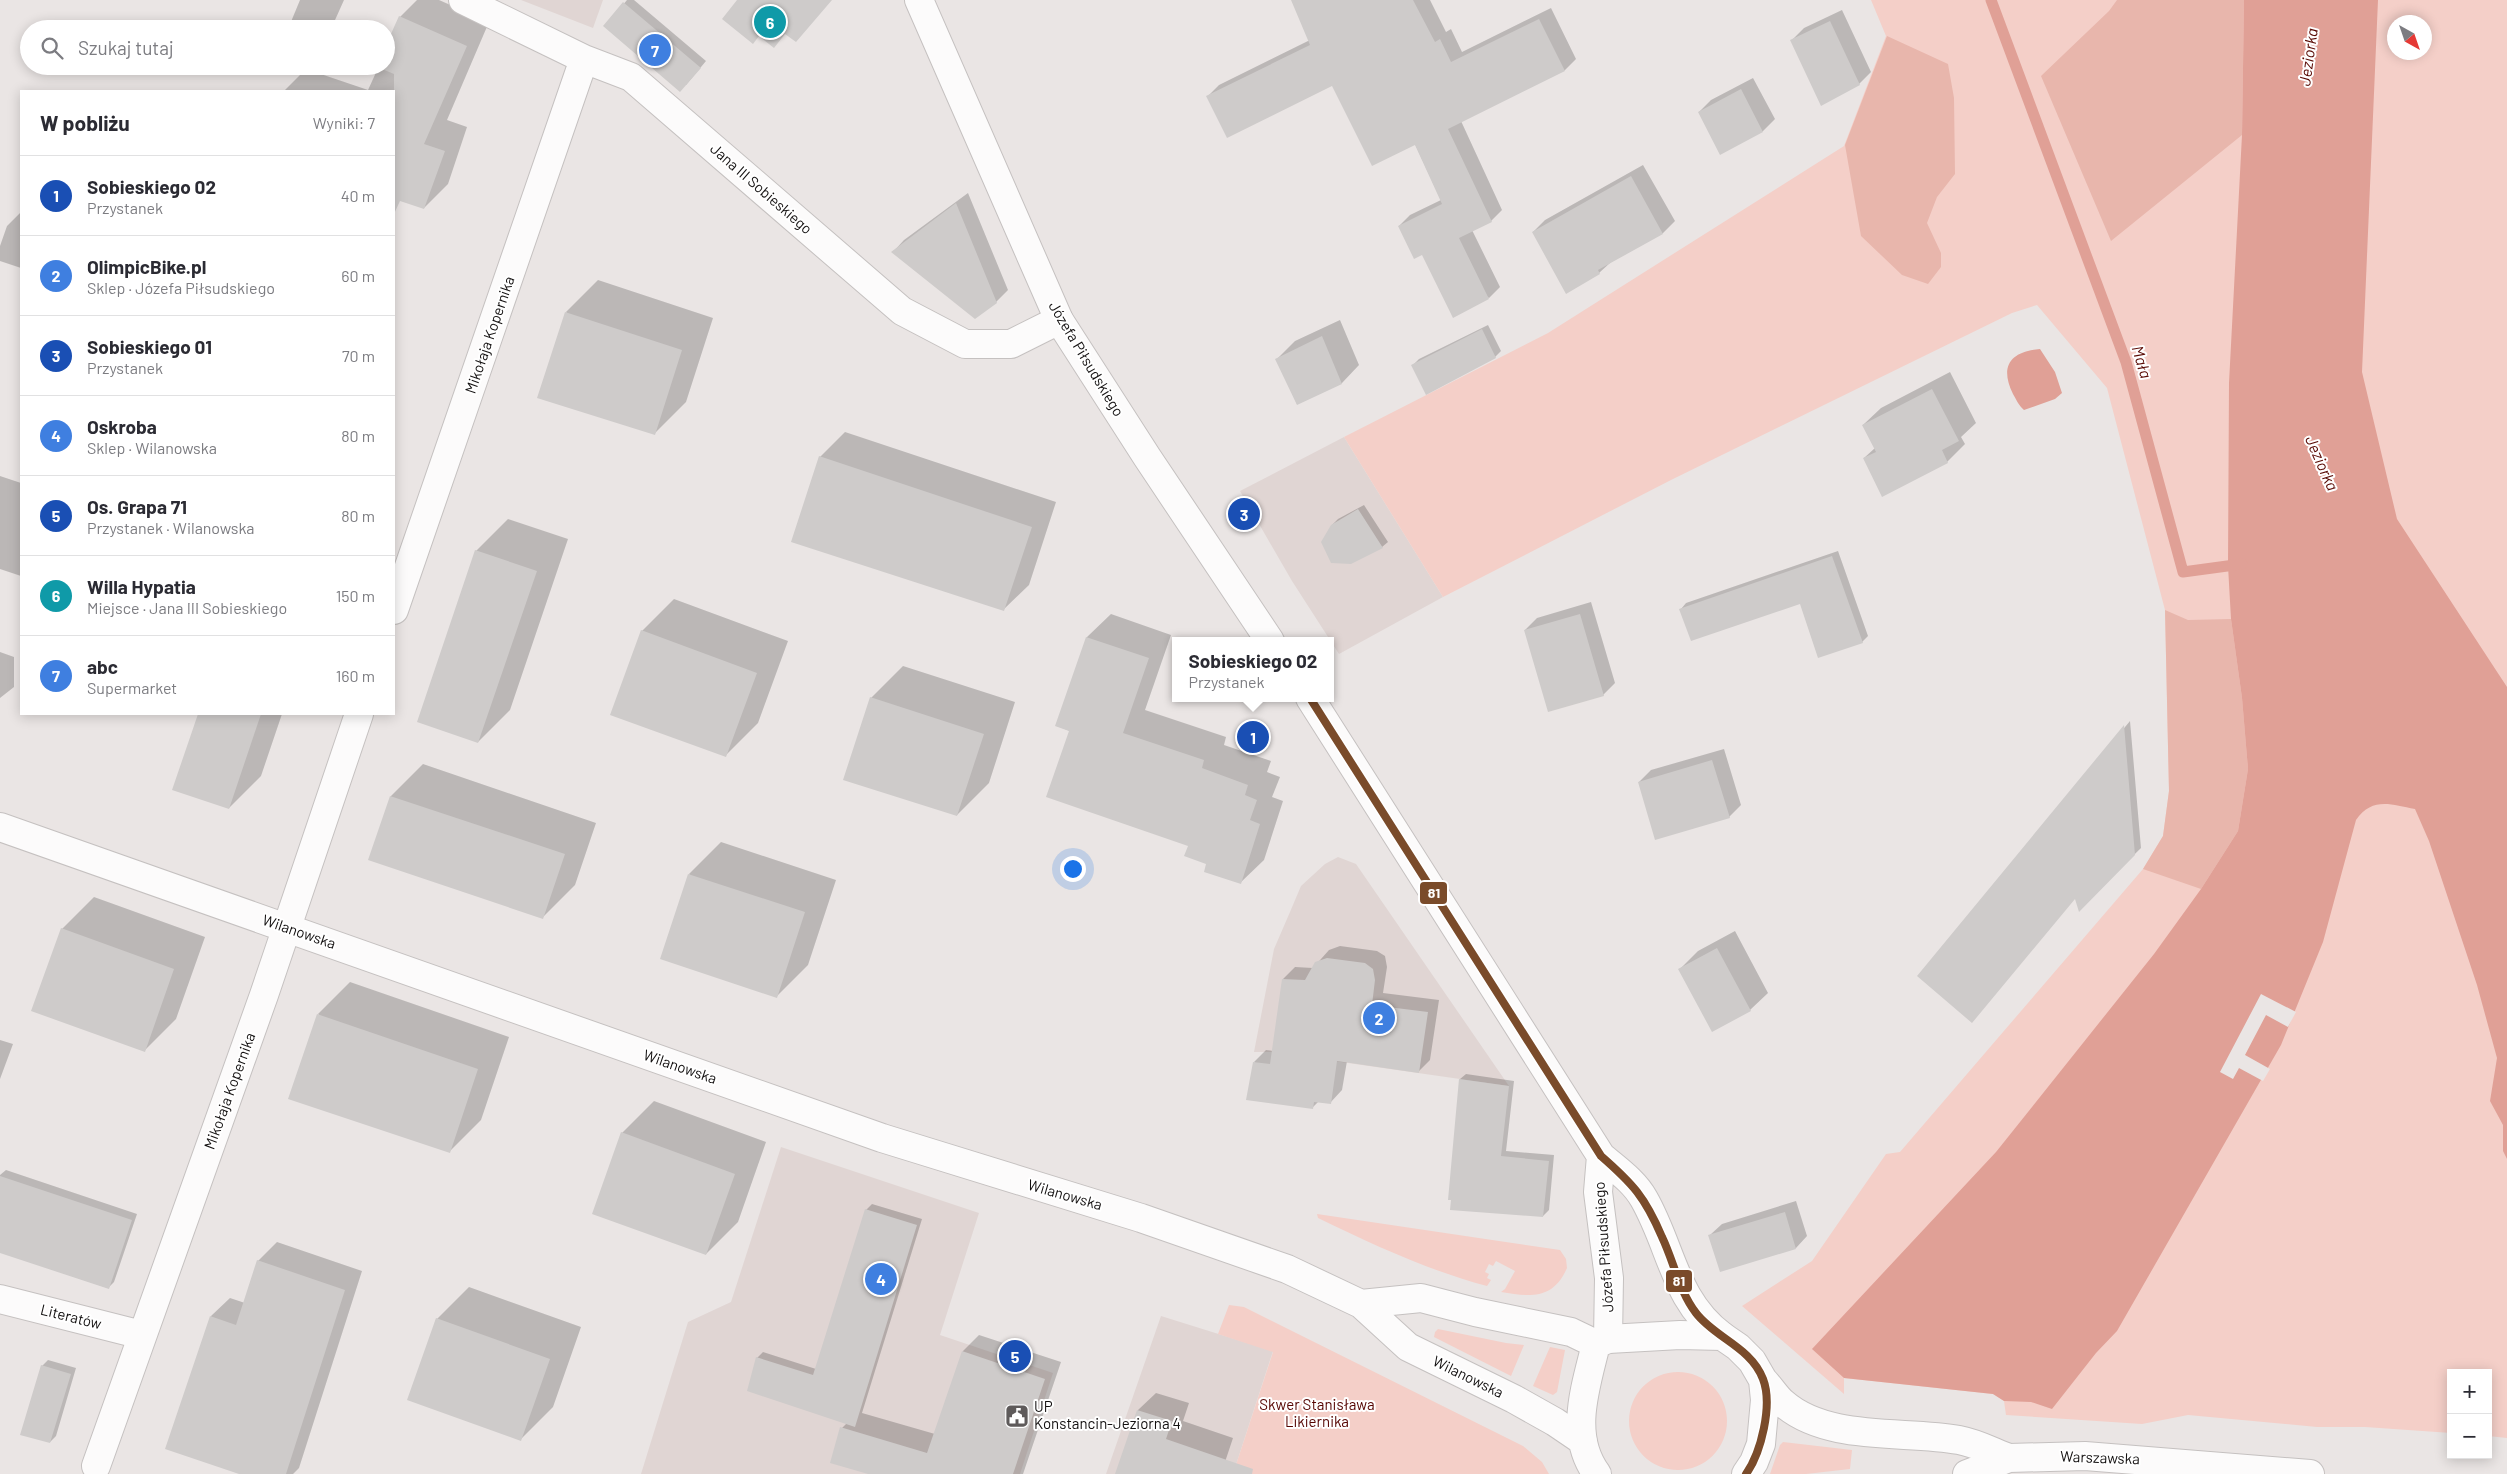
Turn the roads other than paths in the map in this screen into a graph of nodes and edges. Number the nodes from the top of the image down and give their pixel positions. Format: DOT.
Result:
graph roads {
  1 [pos="463,0"];
  2 [pos="919,0"];
  3 [pos="584,59"];
  4 [pos="1059,320"];
  5 [pos="395,607"];
  6 [pos="1267,637"];
  7 [pos="1313,702"];
  8 [pos="358,715"];
  9 [pos="0,827"];
  10 [pos="285,928"];
  11 [pos="1601,1156"];
  12 [pos="0,1299"];
  13 [pos="1361,1304"];
  14 [pos="142,1335"];
  15 [pos="1722,1336"];
  16 [pos="1602,1341"];
  17 [pos="1764,1380"];
  18 [pos="1583,1440"];
  19 [pos="2009,1458"];
  20 [pos="96,1466"];
  21 [pos="1597,1474"];
  22 [pos="1746,1474"];
  23 [pos="1967,1474"];
  24 [pos="2310,1474"];
  1 -- 3 [label="street, Jana III Sobieskiego"];
  2 -- 4 [label="street, Józefa Piłsudskiego"];
  3 -- 4 [label="street, Jana III Sobieskiego"];
  3 -- 5 [label="street, Mikołaja Kopernika"];
  4 -- 6 [label="street, Józefa Piłsudskiego"];
  7 -- 11 [label="street, Józefa Piłsudskiego"];
  8 -- 10 [label="street, Mikołaja Kopernika"];
  9 -- 10 [label="street, Wilanowska"];
  10 -- 13 [label="street, Wilanowska"];
  10 -- 14 [label="street, Mikołaja Kopernika"];
  11 -- 15 [label="street, Józefa Piłsudskiego"];
  11 -- 16 [label="street, Józefa Piłsudskiego"];
  12 -- 14 [label="street, Literatów"];
  13 -- 16 [label="street"];
  13 -- 18 [label="street, Wilanowska"];
  14 -- 20 [label="street, Mikołaja Kopernika"];
  15 -- 16 [label="street"];
  15 -- 17 [label="street, Józefa Piłsudskiego"];
  16 -- 18 [label="street, Józefa Piłsudskiego"];
  17 -- 19 [label="street, Warszawska"];
  17 -- 22 [label="street"];
  18 -- 21 [label="street, Józefa Piłsudskiego"];
  19 -- 23 [label="street, Warszawska"];
  19 -- 24 [label="street, Warszawska"];
}
